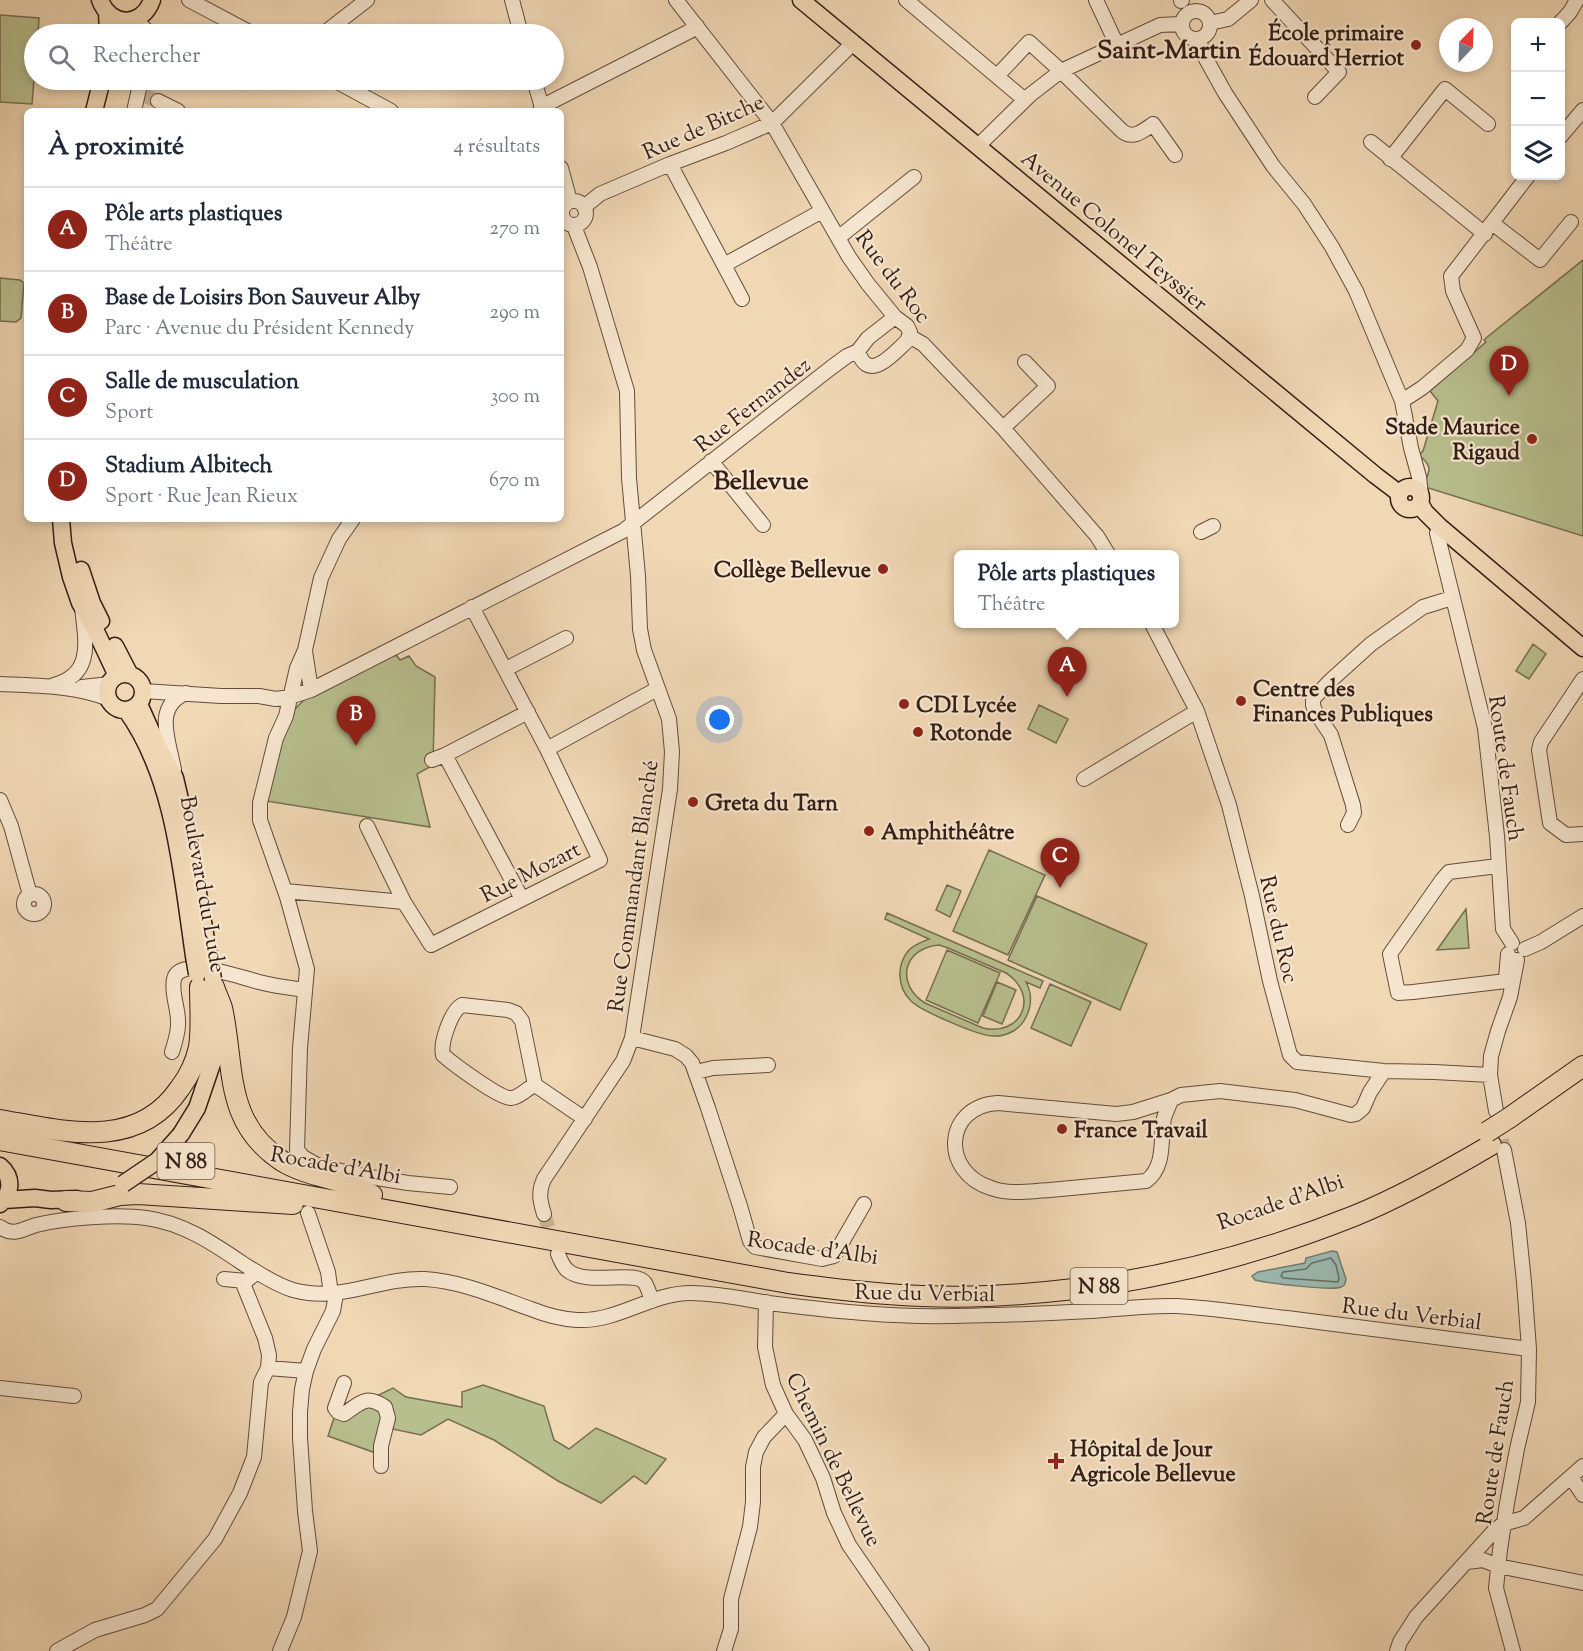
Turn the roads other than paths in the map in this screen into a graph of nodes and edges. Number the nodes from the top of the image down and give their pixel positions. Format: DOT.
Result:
graph roads {
  1 [pos="152,0"];
  2 [pos="189,0"];
  3 [pos="367,0"];
  4 [pos="512,0"];
  5 [pos="676,0"];
  6 [pos="801,0"];
  7 [pos="906,0"];
  8 [pos="1096,0"];
  9 [pos="1251,0"];
  10 [pos="1272,0"];
  11 [pos="1577,0"];
  12 [pos="103,6"];
  13 [pos="1183,8"];
  14 [pos="1565,18"];
  15 [pos="1210,22"];
  16 [pos="106,24"];
  17 [pos="123,24"];
  18 [pos="126,24"];
  19 [pos="234,24"];
  20 [pos="336,24"];
  21 [pos="518,24"];
  22 [pos="697,26"];
  23 [pos="1200,39"];
  24 [pos="852,41"];
  25 [pos="1117,45"];
  26 [pos="1061,71"];
  27 [pos="997,76"];
  28 [pos="99,90"];
  29 [pos="141,90"];
  30 [pos="348,90"];
  31 [pos="537,90"];
  32 [pos="1315,97"];
  33 [pos="1025,100"];
  34 [pos="158,101"];
  35 [pos="371,106"];
  36 [pos="95,108"];
  37 [pos="135,108"];
  38 [pos="172,108"];
  39 [pos="542,108"];
  40 [pos="544,108"];
  41 [pos="1583,110"];
  42 [pos="772,123"];
  43 [pos="1488,124"];
  44 [pos="1565,131"];
  45 [pos="1371,142"];
  46 [pos="979,145"];
  47 [pos="1175,155"];
  48 [pos="1390,159"];
  49 [pos="670,164"];
  50 [pos="914,177"];
  51 [pos="1525,180"];
  52 [pos="584,207"];
  53 [pos="822,212"];
  54 [pos="565,216"];
  55 [pos="1571,222"];
  56 [pos="1489,228"];
  57 [pos="838,238"];
  58 [pos="724,266"];
  59 [pos="742,298"];
  60 [pos="895,317"];
  61 [pos="909,336"];
  62 [pos="858,351"];
  63 [pos="1025,362"];
  64 [pos="1402,401"];
  65 [pos="1003,428"];
  66 [pos="711,461"];
  67 [pos="1412,497"];
  68 [pos="61,522"];
  69 [pos="71,522"];
  70 [pos="351,522"];
  71 [pos="633,524"];
  72 [pos="763,525"];
  73 [pos="1437,532"];
  74 [pos="1456,540"];
  75 [pos="1105,550"];
  76 [pos="1452,598"];
  77 [pos="82,607"];
  78 [pos="472,607"];
  79 [pos="1154,628"];
  80 [pos="566,638"];
  81 [pos="1583,648"];
  82 [pos="305,650"];
  83 [pos="506,669"];
  84 [pos="1583,679"];
  85 [pos="116,683"];
  86 [pos="0,684"];
  87 [pos="49,687"];
  88 [pos="657,689"];
  89 [pos="311,690"];
  90 [pos="186,693"];
  91 [pos="283,698"];
  92 [pos="136,702"];
  93 [pos="1197,711"];
  94 [pos="528,712"];
  95 [pos="547,749"];
  96 [pos="445,755"];
  97 [pos="432,760"];
  98 [pos="175,778"];
  99 [pos="1084,779"];
  100 [pos="0,800"];
  101 [pos="5,825"];
  102 [pos="1348,825"];
  103 [pos="367,826"];
  104 [pos="1583,834"];
  105 [pos="1498,866"];
  106 [pos="285,891"];
  107 [pos="30,895"];
  108 [pos="522,899"];
  109 [pos="404,902"];
  110 [pos="1583,916"];
  111 [pos="1515,952"];
  112 [pos="201,953"];
  113 [pos="1506,981"];
  114 [pos="206,982"];
  115 [pos="305,990"];
  116 [pos="1503,1016"];
  117 [pos="632,1038"];
  118 [pos="172,1052"];
  119 [pos="1583,1057"];
  120 [pos="768,1065"];
  121 [pos="1583,1066"];
  122 [pos="1384,1071"];
  123 [pos="696,1072"];
  124 [pos="1490,1075"];
  125 [pos="535,1084"];
  126 [pos="1570,1086"];
  127 [pos="1171,1100"];
  128 [pos="585,1119"];
  129 [pos="0,1120"];
  130 [pos="0,1128"];
  131 [pos="1500,1132"];
  132 [pos="0,1140"];
  133 [pos="4,1171"];
  134 [pos="450,1187"];
  135 [pos="35,1198"];
  136 [pos="364,1199"];
  137 [pos="66,1201"];
  138 [pos="1,1203"];
  139 [pos="864,1204"];
  140 [pos="308,1213"];
  141 [pos="544,1215"];
  142 [pos="0,1227"];
  143 [pos="558,1254"];
  144 [pos="252,1277"];
  145 [pos="224,1279"];
  146 [pos="334,1294"];
  147 [pos="652,1301"];
  148 [pos="766,1302"];
  149 [pos="1529,1349"];
  150 [pos="268,1368"];
  151 [pos="306,1371"];
  152 [pos="344,1383"];
  153 [pos="0,1388"];
  154 [pos="74,1396"];
  155 [pos="786,1414"];
  156 [pos="381,1466"];
  157 [pos="1583,1466"];
  158 [pos="1571,1477"];
  159 [pos="1583,1496"];
  160 [pos="1503,1524"];
  161 [pos="1480,1547"];
  162 [pos="1500,1550"];
  163 [pos="1467,1562"];
  164 [pos="1498,1566"];
  165 [pos="1583,1575"];
  166 [pos="1583,1582"];
  167 [pos="57,1651"];
  168 [pos="280,1651"];
  169 [pos="724,1651"];
  170 [pos="922,1651"];
  171 [pos="1397,1651"];
  172 [pos="1513,1651"];
  1 -- 18 [label="main road"];
  2 -- 19 [label="street"];
  3 -- 20 [label="street"];
  4 -- 21 [label="street"];
  5 -- 22 [label="street, Rue du Roc"];
  6 -- 24 [label="main road, Avenue Colonel Teyssier"];
  7 -- 27 [label="street"];
  8 -- 25 [label="street"];
  9 -- 15 [label="street"];
  10 -- 32 [label="street"];
  11 -- 14 [label="street"];
  12 -- 16 [label="main road"];
  12 -- 17 [label="main road"];
  13 -- 15 [label="street"];
  13 -- 23 [label="street"];
  13 -- 25 [label="street"];
  15 -- 23 [label="street"];
  22 -- 40 [label="street"];
  22 -- 42 [label="street, Rue du Roc"];
  23 -- 64 [label="street"];
  24 -- 42 [label="street, Rue de Bitche"];
  24 -- 46 [label="main road, Avenue Colonel Teyssier"];
  25 -- 26 [label="street"];
  26 -- 27 [label="street"];
  26 -- 33 [label="street"];
  26 -- 47 [label="street"];
  27 -- 33 [label="street"];
  28 -- 36 [label="main road"];
  29 -- 37 [label="street"];
  30 -- 35 [label="street"];
  31 -- 39 [label="street"];
  33 -- 46 [label="street"];
  34 -- 38 [label="street"];
  41 -- 44 [label="street"];
  42 -- 49 [label="street, Rue de Bitche"];
  42 -- 53 [label="street, Rue du Roc"];
  43 -- 48 [label="street"];
  45 -- 48 [label="street"];
  46 -- 67 [label="main road, Avenue Colonel Teyssier"];
  48 -- 56 [label="street"];
  49 -- 52 [label="street, Rue de Bitche"];
  49 -- 58 [label="street"];
  50 -- 57 [label="street"];
  51 -- 56 [label="street"];
  52 -- 54 [label="street"];
  52 -- 54 [label="street"];
  53 -- 57 [label="street, Rue du Roc"];
  53 -- 58 [label="street"];
  54 -- 71 [label="street, Rue Commandant Blanché"];
  55 -- 56 [label="street"];
  56 -- 64 [label="street"];
  57 -- 60 [label="street, Rue du Roc"];
  58 -- 59 [label="street"];
  60 -- 61 [label="street, Rue du Roc"];
  60 -- 62 [label="street, Rue Fernandez"];
  61 -- 62 [label="street"];
  61 -- 65 [label="street, Rue du Roc"];
  62 -- 66 [label="street, Rue Fernandez"];
  63 -- 65 [label="street"];
  64 -- 67 [label="street"];
  65 -- 75 [label="street, Rue du Roc"];
  66 -- 71 [label="street, Rue Fernandez"];
  66 -- 72 [label="street"];
  67 -- 73 [label="main road, Avenue Colonel Teyssier"];
  67 -- 74 [label="main road, Avenue Colonel Teyssier"];
  68 -- 77 [label="main road"];
  69 -- 85 [label="main road"];
  70 -- 82 [label="street"];
  71 -- 78 [label="street, Rue Fernandez"];
  71 -- 88 [label="street, Rue Commandant Blanché"];
  73 -- 74 [label="main road, Avenue Colonel Teyssier"];
  73 -- 76 [label="street, Route de Fauch"];
  74 -- 81 [label="main road, Avenue Colonel Teyssier"];
  76 -- 102 [label="street"];
  76 -- 105 [label="street, Route de Fauch"];
  77 -- 85 [label="main road"];
  77 -- 87 [label="street"];
  78 -- 83 [label="street"];
  78 -- 89 [label="street, Rue Fernandez"];
  79 -- 93 [label="street, Rue du Roc"];
  80 -- 83 [label="street"];
  82 -- 89 [label="street"];
  82 -- 91 [label="street"];
  83 -- 94 [label="street"];
  84 -- 104 [label="street"];
  85 -- 87 [label="street"];
  85 -- 92 [label="main road"];
  85 -- 92 [label="main road"];
  86 -- 87 [label="street"];
  88 -- 95 [label="street"];
  88 -- 117 [label="street, Rue Commandant Blanché"];
  89 -- 91 [label="street, Rue Fernandez"];
  90 -- 91 [label="street"];
  90 -- 92 [label="street"];
  90 -- 98 [label="street, Boulevard du Lude"];
  91 -- 106 [label="street"];
  92 -- 98 [label="main road, Boulevard du Lude"];
  92 -- 112 [label="main road, Boulevard du Lude"];
  93 -- 99 [label="street"];
  93 -- 122 [label="street, Rue du Roc"];
  94 -- 95 [label="street"];
  94 -- 96 [label="street"];
  95 -- 108 [label="street, Rue Mozart"];
  96 -- 97 [label="street"];
  96 -- 108 [label="street"];
  98 -- 112 [label="main road, Boulevard du Lude"];
  100 -- 101 [label="street"];
  101 -- 107 [label="street"];
  103 -- 109 [label="street, Rue Mozart"];
  105 -- 111 [label="street, Route de Fauch"];
  105 -- 113 [label="street"];
  106 -- 109 [label="street"];
  106 -- 115 [label="street"];
  108 -- 109 [label="street, Rue Mozart"];
  110 -- 111 [label="street"];
  111 -- 113 [label="street, Route de Fauch"];
  111 -- 116 [label="street, Route de Fauch"];
  112 -- 114 [label="main road, Boulevard du Lude, bridge"];
  113 -- 116 [label="street, Route de Fauch"];
  114 -- 129 [label="highway"];
  114 -- 136 [label="highway"];
  114 -- 137 [label="main road, Boulevard du Lude, bridge"];
  115 -- 118 [label="street"];
  115 -- 134 [label="street"];
  116 -- 124 [label="street, Route de Fauch"];
  117 -- 123 [label="street"];
  117 -- 128 [label="street, Rue Commandant Blanché"];
  119 -- 126 [label="highway"];
  120 -- 123 [label="street"];
  121 -- 126 [label="highway, Rocade d'Albi / N 88"];
  122 -- 124 [label="street, Rue du Roc"];
  122 -- 127 [label="street"];
  123 -- 139 [label="street"];
  124 -- 131 [label="street, Route de Fauch"];
  125 -- 125 [label="street"];
  125 -- 128 [label="street"];
  126 -- 131 [label="highway, Rocade d'Albi / N 88"];
  126 -- 131 [label="highway, Rocade d'Albi / N 88"];
  127 -- 127 [label="street"];
  128 -- 141 [label="street, Rue Commandant Blanché"];
  130 -- 136 [label="highway, Rocade d'Albi / N 88"];
  131 -- 136 [label="highway, Rocade d'Albi / N 88"];
  131 -- 149 [label="street, Route de Fauch"];
  132 -- 136 [label="highway, Rocade d'Albi / N 88"];
  133 -- 135 [label="main road"];
  133 -- 138 [label="main road"];
  135 -- 137 [label="main road, Boulevard du Lude"];
  135 -- 138 [label="main road, Boulevard du Lude"];
  136 -- 137 [label="highway"];
  140 -- 146 [label="street"];
  142 -- 144 [label="street, Rue du Verbial"];
  143 -- 147 [label="street"];
  144 -- 145 [label="street"];
  144 -- 146 [label="street, Rue du Verbial"];
  144 -- 150 [label="street"];
  146 -- 147 [label="street, Rue du Verbial"];
  146 -- 151 [label="street"];
  147 -- 148 [label="street, Rue du Verbial"];
  148 -- 149 [label="street, Rue du Verbial"];
  148 -- 155 [label="street, Chemin de Bellevue"];
  149 -- 160 [label="street, Route de Fauch"];
  150 -- 151 [label="street"];
  150 -- 167 [label="street"];
  151 -- 168 [label="street"];
  152 -- 156 [label="street"];
  153 -- 154 [label="street"];
  155 -- 169 [label="street"];
  155 -- 170 [label="street, Chemin de Bellevue"];
  157 -- 158 [label="street"];
  158 -- 159 [label="street"];
  158 -- 160 [label="street"];
  160 -- 161 [label="street"];
  160 -- 162 [label="street, Route de Fauch"];
  161 -- 162 [label="street"];
  161 -- 163 [label="street"];
  162 -- 164 [label="street, Route de Fauch"];
  162 -- 165 [label="street"];
  163 -- 164 [label="street"];
  163 -- 171 [label="street"];
  164 -- 166 [label="street"];
  164 -- 172 [label="street, Route de Fauch"];
}
